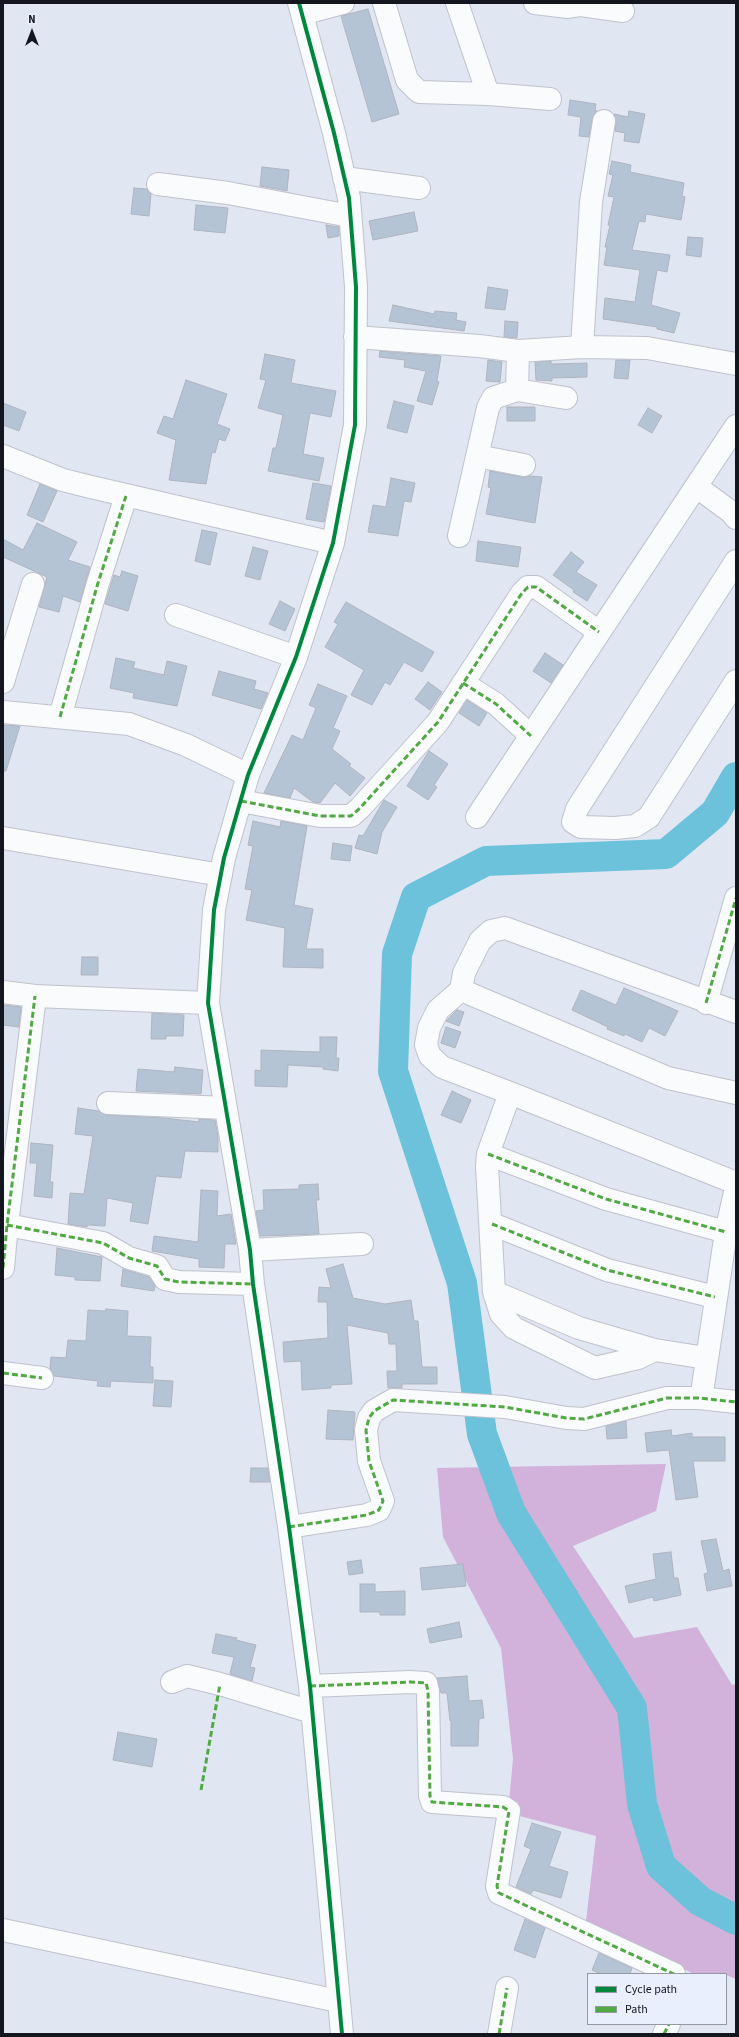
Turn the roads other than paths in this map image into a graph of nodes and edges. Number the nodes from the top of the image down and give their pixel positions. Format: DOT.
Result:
graph roads {
  1 [pos="343,3"];
  2 [pos="384,3"];
  3 [pos="457,3"];
  4 [pos="535,3"];
  5 [pos="581,4"];
  6 [pos="300,8"];
  7 [pos="623,11"];
  8 [pos="488,94"];
  9 [pos="550,99"];
  10 [pos="604,122"];
  11 [pos="344,178"];
  12 [pos="158,184"];
  13 [pos="419,188"];
  14 [pos="350,216"];
  15 [pos="355,337"];
  16 [pos="582,347"];
  17 [pos="518,351"];
  18 [pos="736,364"];
  19 [pos="518,390"];
  20 [pos="566,398"];
  21 [pos="736,426"];
  22 [pos="3,456"];
  23 [pos="477,456"];
  24 [pos="524,465"];
  25 [pos="697,487"];
  26 [pos="126,496"];
  27 [pos="736,518"];
  28 [pos="459,536"];
  29 [pos="333,543"];
  30 [pos="736,561"];
  31 [pos="34,584"];
  32 [pos="176,615"];
  33 [pos="600,632"];
  34 [pos="296,657"];
  35 [pos="736,681"];
  36 [pos="3,682"];
  37 [pos="463,683"];
  38 [pos="3,712"];
  39 [pos="60,717"];
  40 [pos="530,736"];
  41 [pos="248,775"];
  42 [pos="241,801"];
  43 [pos="477,817"];
  44 [pos="3,838"];
  45 [pos="221,875"];
  46 [pos="736,898"];
  47 [pos="461,990"];
  48 [pos="3,992"];
  49 [pos="35,996"];
  50 [pos="208,1003"];
  51 [pos="706,1003"];
  52 [pos="736,1012"];
  53 [pos="510,1092"];
  54 [pos="736,1093"];
  55 [pos="108,1103"];
  56 [pos="226,1108"];
  57 [pos="488,1154"];
  58 [pos="736,1183"];
  59 [pos="736,1188"];
  60 [pos="492,1224"];
  61 [pos="6,1225"];
  62 [pos="726,1232"];
  63 [pos="362,1244"];
  64 [pos="250,1250"];
  65 [pos="3,1268"];
  66 [pos="253,1284"];
  67 [pos="494,1292"];
  68 [pos="715,1297"];
  69 [pos="655,1350"];
  70 [pos="706,1358"];
  71 [pos="3,1373"];
  72 [pos="42,1378"];
  73 [pos="703,1386"];
  74 [pos="736,1402"];
  75 [pos="289,1527"];
  76 [pos="172,1682"];
  77 [pos="310,1686"];
  78 [pos="312,1712"];
  79 [pos="3,1930"];
  80 [pos="672,1973"];
  81 [pos="507,1988"];
  82 [pos="338,2001"];
  83 [pos="342,2034"];
  84 [pos="499,2034"];
  1 -- 6 [label="street"];
  2 -- 8 [label="street"];
  3 -- 8 [label="street"];
  4 -- 5 [label="street"];
  5 -- 7 [label="street"];
  6 -- 11 [label="street"];
  8 -- 9 [label="street"];
  10 -- 16 [label="street"];
  11 -- 13 [label="street"];
  11 -- 14 [label="street"];
  12 -- 14 [label="street"];
  14 -- 15 [label="street"];
  15 -- 17 [label="street"];
  15 -- 29 [label="street"];
  16 -- 17 [label="street"];
  16 -- 18 [label="street"];
  17 -- 19 [label="street"];
  19 -- 20 [label="street"];
  19 -- 23 [label="street"];
  21 -- 25 [label="street"];
  22 -- 26 [label="street"];
  23 -- 24 [label="street"];
  23 -- 28 [label="street"];
  25 -- 27 [label="street"];
  25 -- 33 [label="street"];
  26 -- 29 [label="street"];
  26 -- 39 [label="street"];
  29 -- 34 [label="street"];
  30 -- 35 [label="street"];
  31 -- 36 [label="street"];
  32 -- 34 [label="street"];
  33 -- 37 [label="street"];
  33 -- 40 [label="street"];
  34 -- 41 [label="street"];
  37 -- 40 [label="street"];
  37 -- 42 [label="street"];
  38 -- 39 [label="street"];
  39 -- 41 [label="street"];
  40 -- 43 [label="street"];
  41 -- 42 [label="street"];
  42 -- 45 [label="street"];
  44 -- 45 [label="street"];
  45 -- 50 [label="street"];
  46 -- 51 [label="street"];
  47 -- 51 [label="street"];
  47 -- 53 [label="street"];
  47 -- 54 [label="street"];
  48 -- 49 [label="street"];
  49 -- 50 [label="street"];
  49 -- 61 [label="street"];
  50 -- 56 [label="street"];
  51 -- 52 [label="street"];
  53 -- 57 [label="street"];
  53 -- 58 [label="street"];
  55 -- 56 [label="street"];
  56 -- 64 [label="street"];
  57 -- 60 [label="street"];
  57 -- 62 [label="street"];
  59 -- 62 [label="street"];
  60 -- 67 [label="street"];
  60 -- 68 [label="street"];
  61 -- 65 [label="street"];
  61 -- 66 [label="street"];
  62 -- 68 [label="street"];
  63 -- 64 [label="street"];
  64 -- 66 [label="street"];
  66 -- 75 [label="street"];
  67 -- 69 [label="street"];
  67 -- 69 [label="street"];
  68 -- 70 [label="street"];
  69 -- 70 [label="street"];
  70 -- 73 [label="street"];
  71 -- 72 [label="street"];
  74 -- 75 [label="street"];
  75 -- 77 [label="street"];
  76 -- 78 [label="street"];
  77 -- 78 [label="street"];
  77 -- 80 [label="street"];
  78 -- 82 [label="street"];
  79 -- 82 [label="street"];
  81 -- 84 [label="street"];
  82 -- 83 [label="street"];
}
